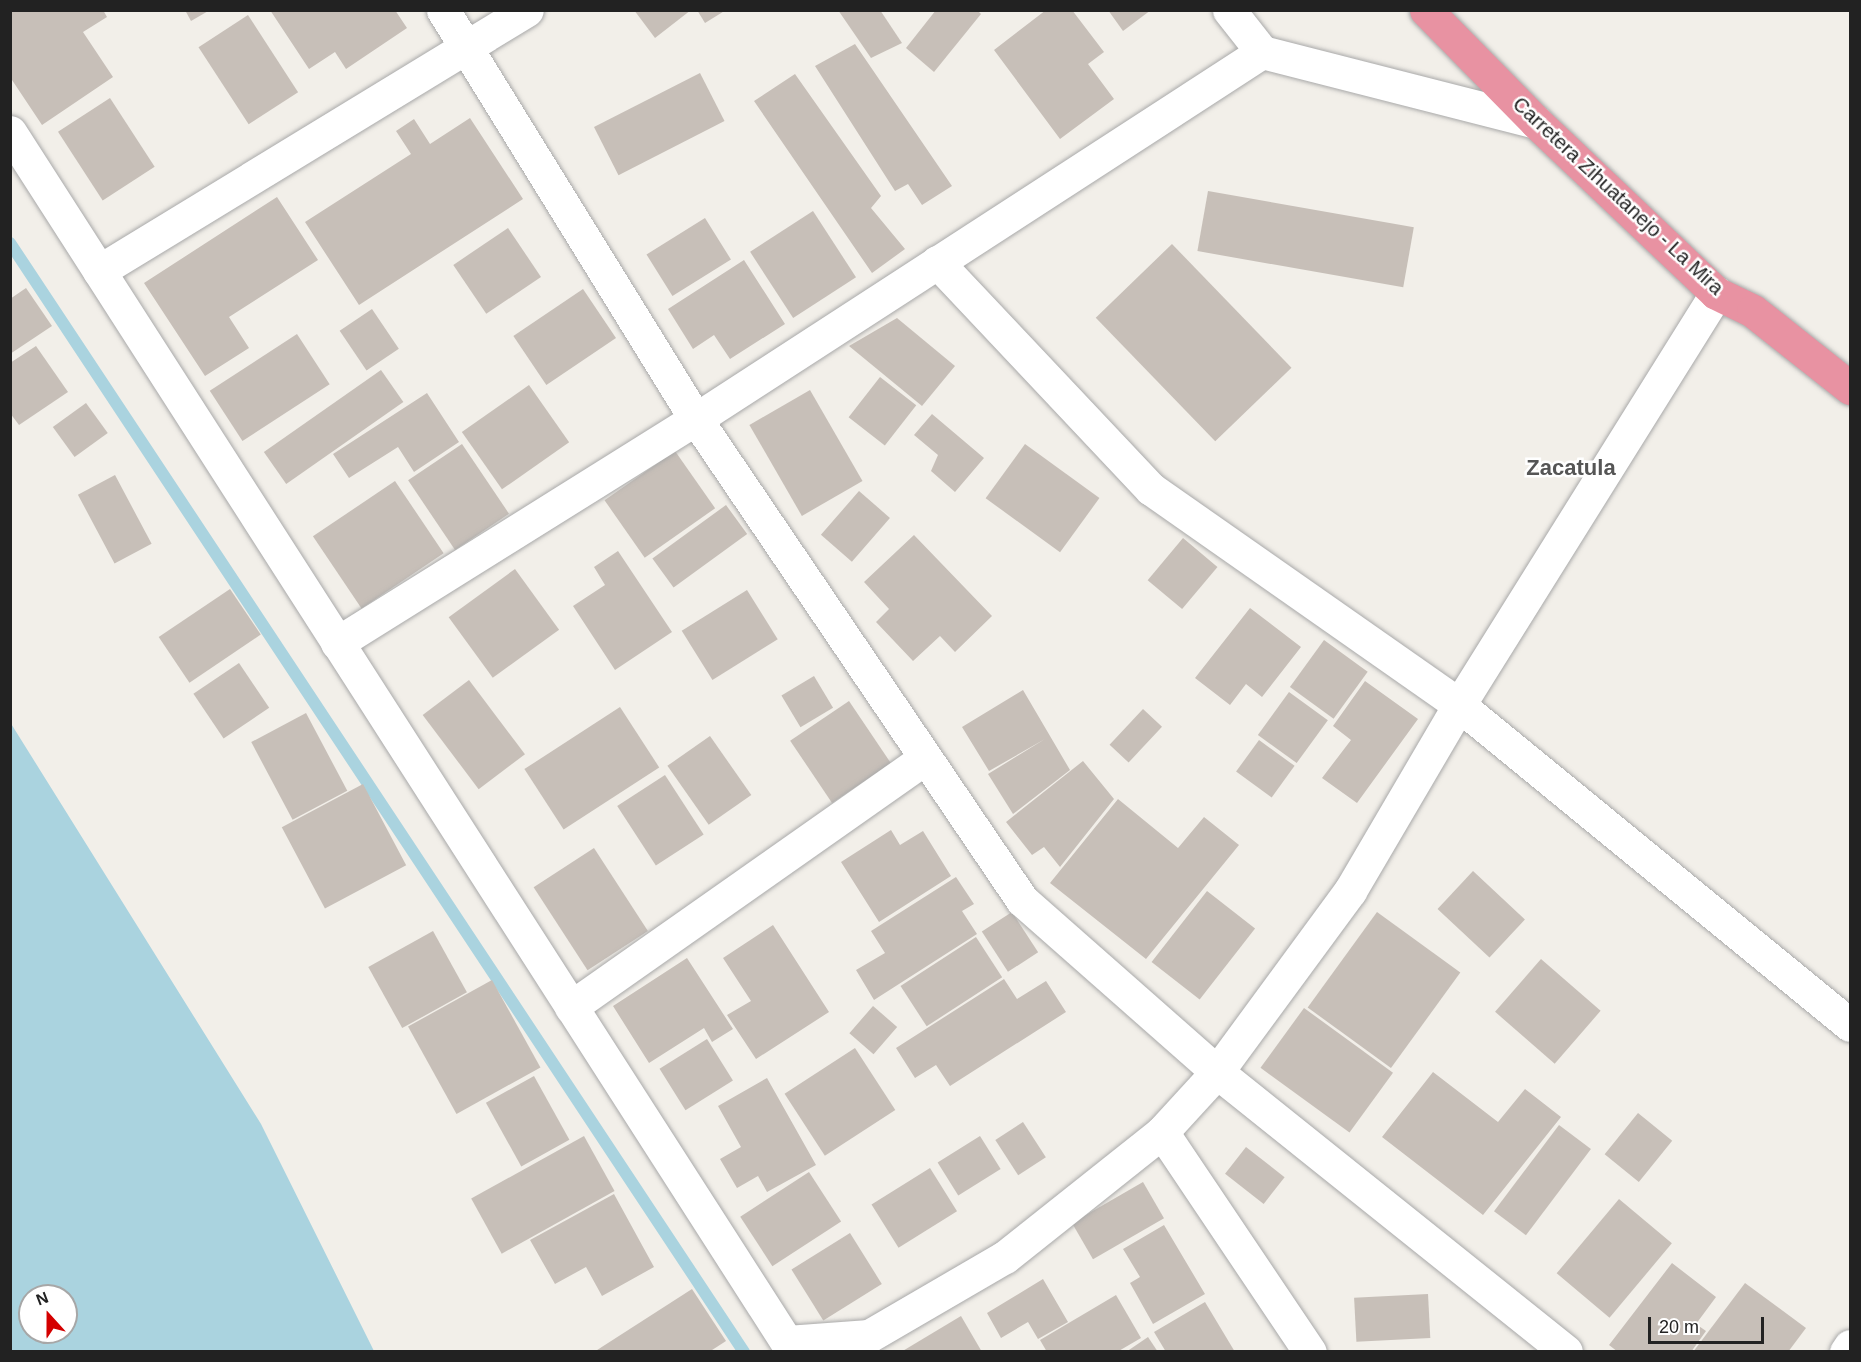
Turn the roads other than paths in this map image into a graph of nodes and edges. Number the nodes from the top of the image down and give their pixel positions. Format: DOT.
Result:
graph roads {
  1 [pos="443,10"];
  2 [pos="527,10"];
  3 [pos="1229,10"];
  4 [pos="1426,10"];
  5 [pos="467,48"];
  6 [pos="1262,52"];
  7 [pos="1536,122"];
  8 [pos="10,132"];
  9 [pos="937,262"];
  10 [pos="99,271"];
  11 [pos="1716,293"];
  12 [pos="1851,388"];
  13 [pos="696,419"];
  14 [pos="337,643"];
  15 [pos="1459,705"];
  16 [pos="925,758"];
  17 [pos="571,1007"];
  18 [pos="1851,1025"];
  19 [pos="1217,1072"];
  20 [pos="1162,1132"];
  21 [pos="868,1344"];
  22 [pos="1851,1346"];
  23 [pos="790,1347"];
  24 [pos="1310,1352"];
  25 [pos="1566,1352"];
  26 [pos="1846,1352"];
  1 -- 5 [label="street"];
  2 -- 5 [label="street"];
  3 -- 6 [label="street"];
  4 -- 7 [label="highway, Carretera Zihuatanejo - La Mira"];
  5 -- 10 [label="street"];
  5 -- 13 [label="street"];
  6 -- 7 [label="street"];
  6 -- 9 [label="street"];
  7 -- 11 [label="highway, Carretera Zihuatanejo - La Mira"];
  8 -- 10 [label="street"];
  9 -- 13 [label="street"];
  9 -- 15 [label="street"];
  10 -- 14 [label="street"];
  11 -- 12 [label="highway, Carretera Zihuatanejo - La Mira"];
  11 -- 15 [label="street"];
  13 -- 14 [label="street"];
  13 -- 16 [label="street"];
  14 -- 17 [label="street"];
  15 -- 18 [label="street"];
  15 -- 19 [label="street"];
  16 -- 17 [label="street"];
  16 -- 19 [label="street"];
  17 -- 23 [label="street"];
  19 -- 20 [label="street"];
  19 -- 25 [label="street"];
  20 -- 21 [label="street"];
  20 -- 24 [label="street"];
  21 -- 23 [label="street"];
  22 -- 26 [label="street"];
}
